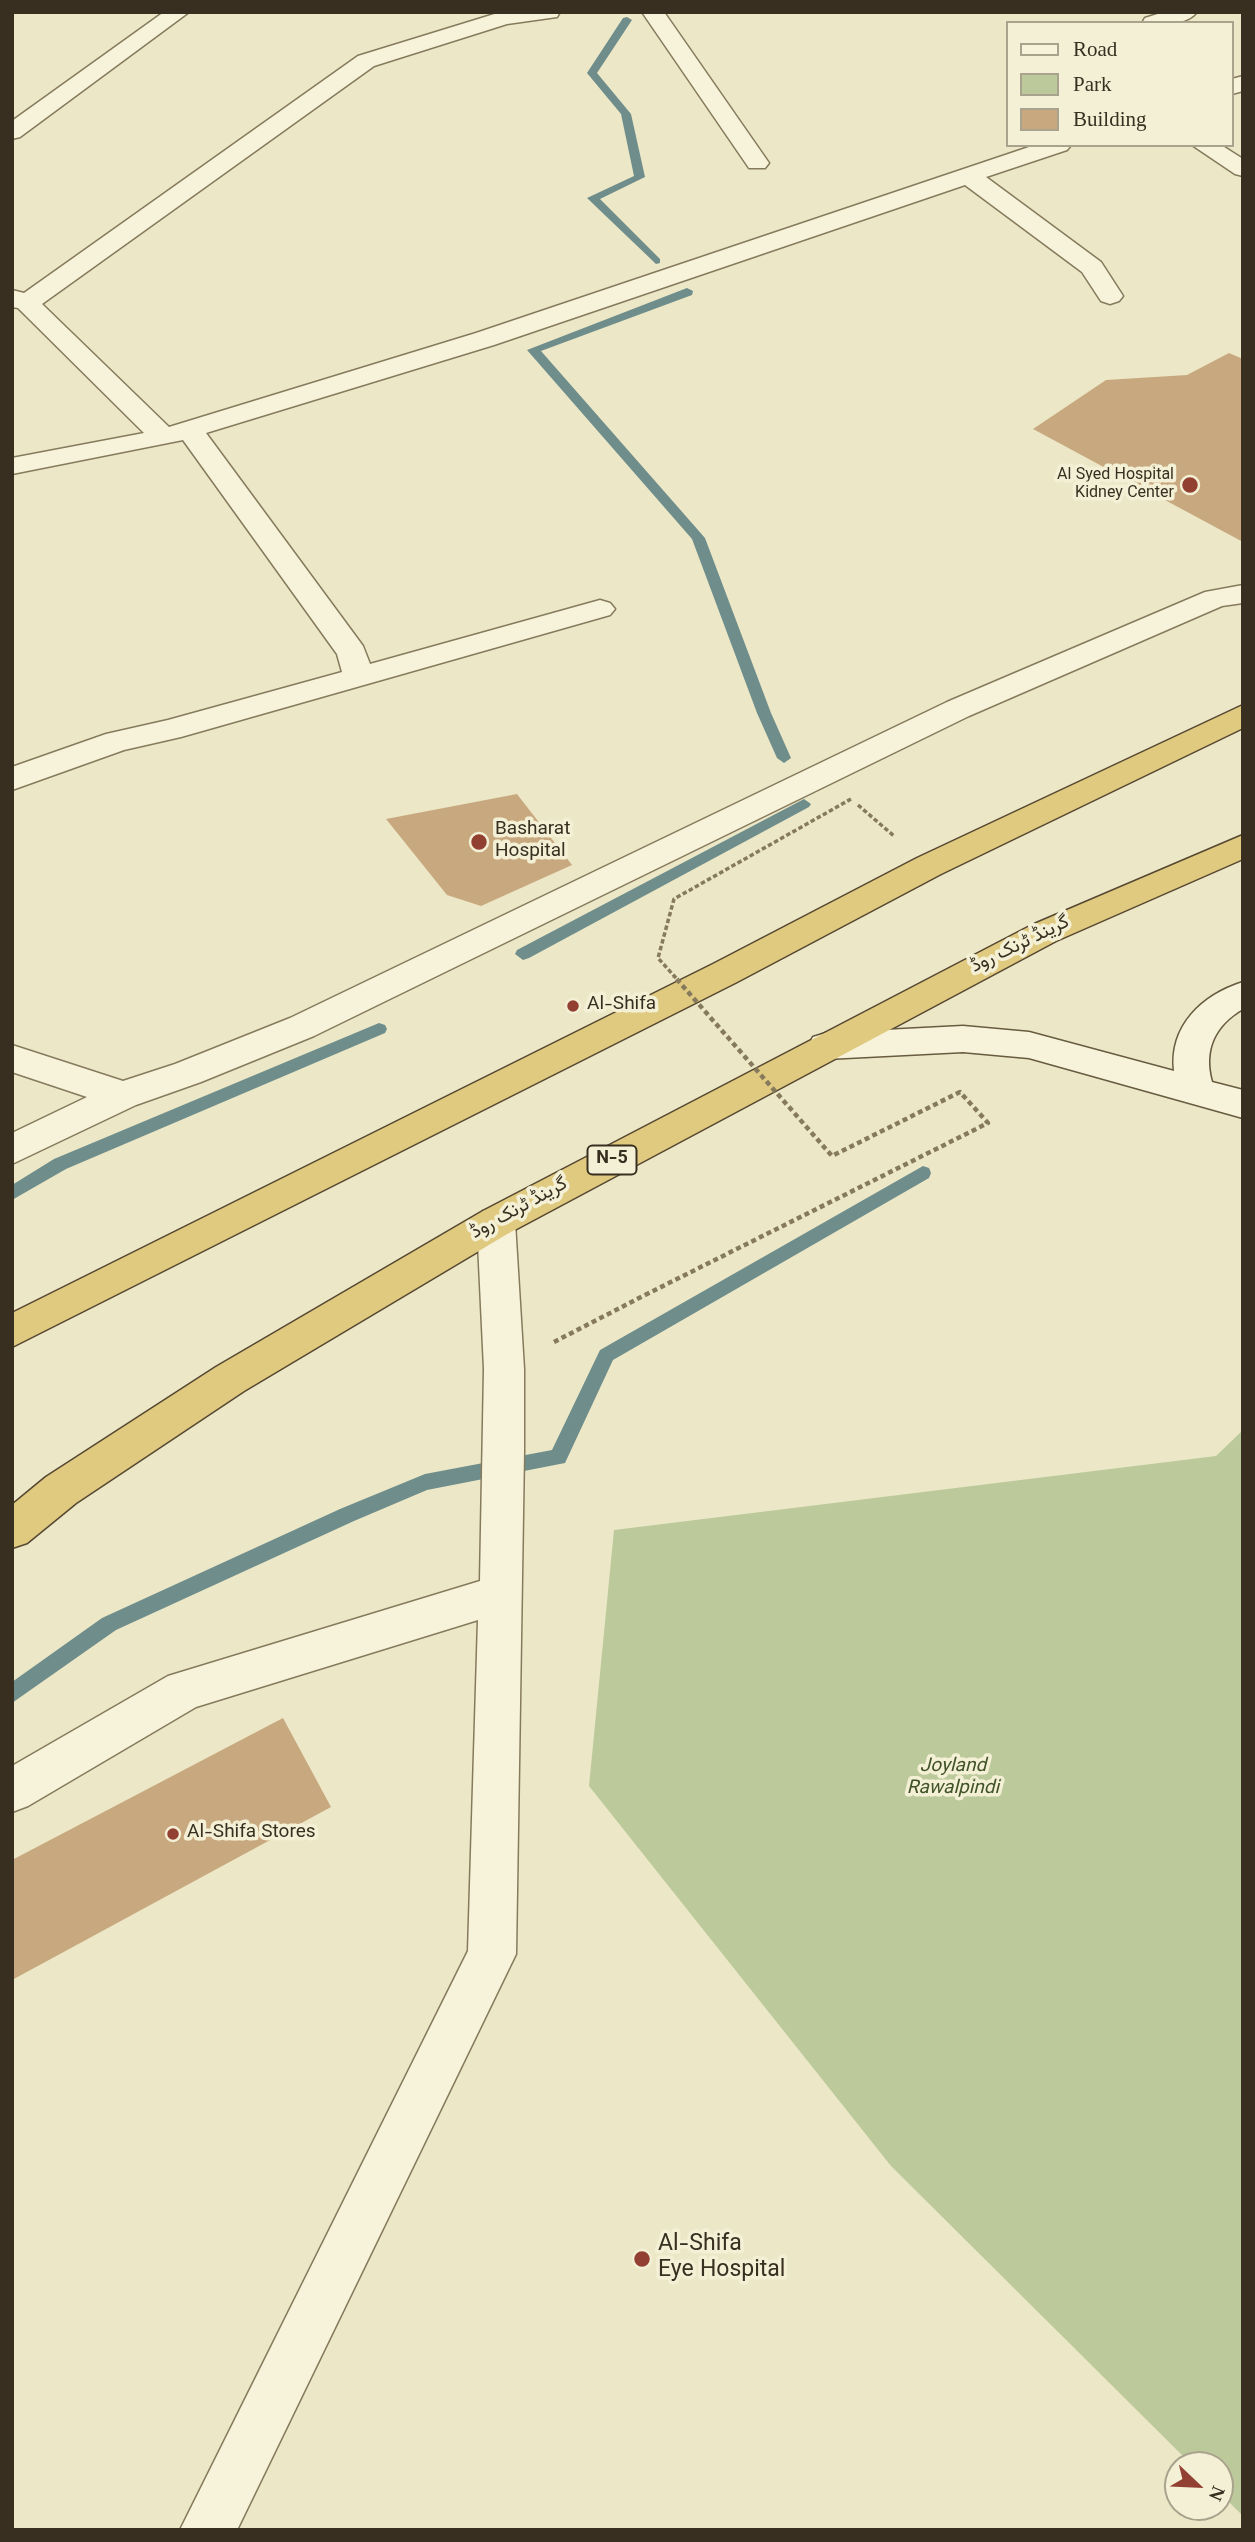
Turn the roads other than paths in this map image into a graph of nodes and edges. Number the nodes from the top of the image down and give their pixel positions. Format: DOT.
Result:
graph roads {
  1 [pos="178,12"];
  2 [pos="549,12"];
  3 [pos="653,12"];
  4 [pos="1186,12"];
  5 [pos="1159,21"];
  6 [pos="12,132"];
  7 [pos="1053,147"];
  8 [pos="1207,147"];
  9 [pos="757,163"];
  10 [pos="1243,169"];
  11 [pos="969,176"];
  12 [pos="1110,296"];
  13 [pos="20,300"];
  14 [pos="176,433"];
  15 [pos="12,466"];
  16 [pos="1243,594"];
  17 [pos="600,609"];
  18 [pos="359,677"];
  19 [pos="1243,715"];
  20 [pos="12,779"];
  21 [pos="1243,846"];
  22 [pos="1243,995"];
  23 [pos="826,1046"];
  24 [pos="12,1058"];
  25 [pos="1197,1092"];
  26 [pos="123,1095"];
  27 [pos="1243,1104"];
  28 [pos="12,1150"];
  29 [pos="496,1222"];
  30 [pos="92,1291"];
  31 [pos="12,1331"];
  32 [pos="12,1355"];
  33 [pos="12,1530"];
  34 [pos="501,1594"];
  35 [pos="12,1791"];
  36 [pos="208,2530"];
  1 -- 6 [label="street"];
  2 -- 13 [label="street"];
  3 -- 9 [label="street"];
  4 -- 5 [label="street"];
  7 -- 11 [label="street"];
  8 -- 10 [label="street"];
  11 -- 12 [label="street"];
  11 -- 14 [label="street"];
  13 -- 14 [label="street"];
  14 -- 15 [label="street"];
  14 -- 18 [label="street"];
  16 -- 26 [label="street"];
  17 -- 18 [label="street"];
  18 -- 20 [label="street"];
  19 -- 30 [label="highway"];
  21 -- 23 [label="highway, گرینڈ ٹرنک روڈ / N-5"];
  22 -- 25 [label="street"];
  23 -- 25 [label="street"];
  23 -- 29 [label="highway, گرینڈ ٹرنک روڈ / N-5"];
  24 -- 26 [label="street"];
  25 -- 27 [label="street"];
  26 -- 28 [label="street"];
  29 -- 33 [label="highway, گرینڈ ٹرنک روڈ / N-5"];
  29 -- 34 [label="street"];
  30 -- 31 [label="highway"];
  30 -- 32 [label="highway"];
  34 -- 35 [label="street"];
  34 -- 36 [label="street"];
}
